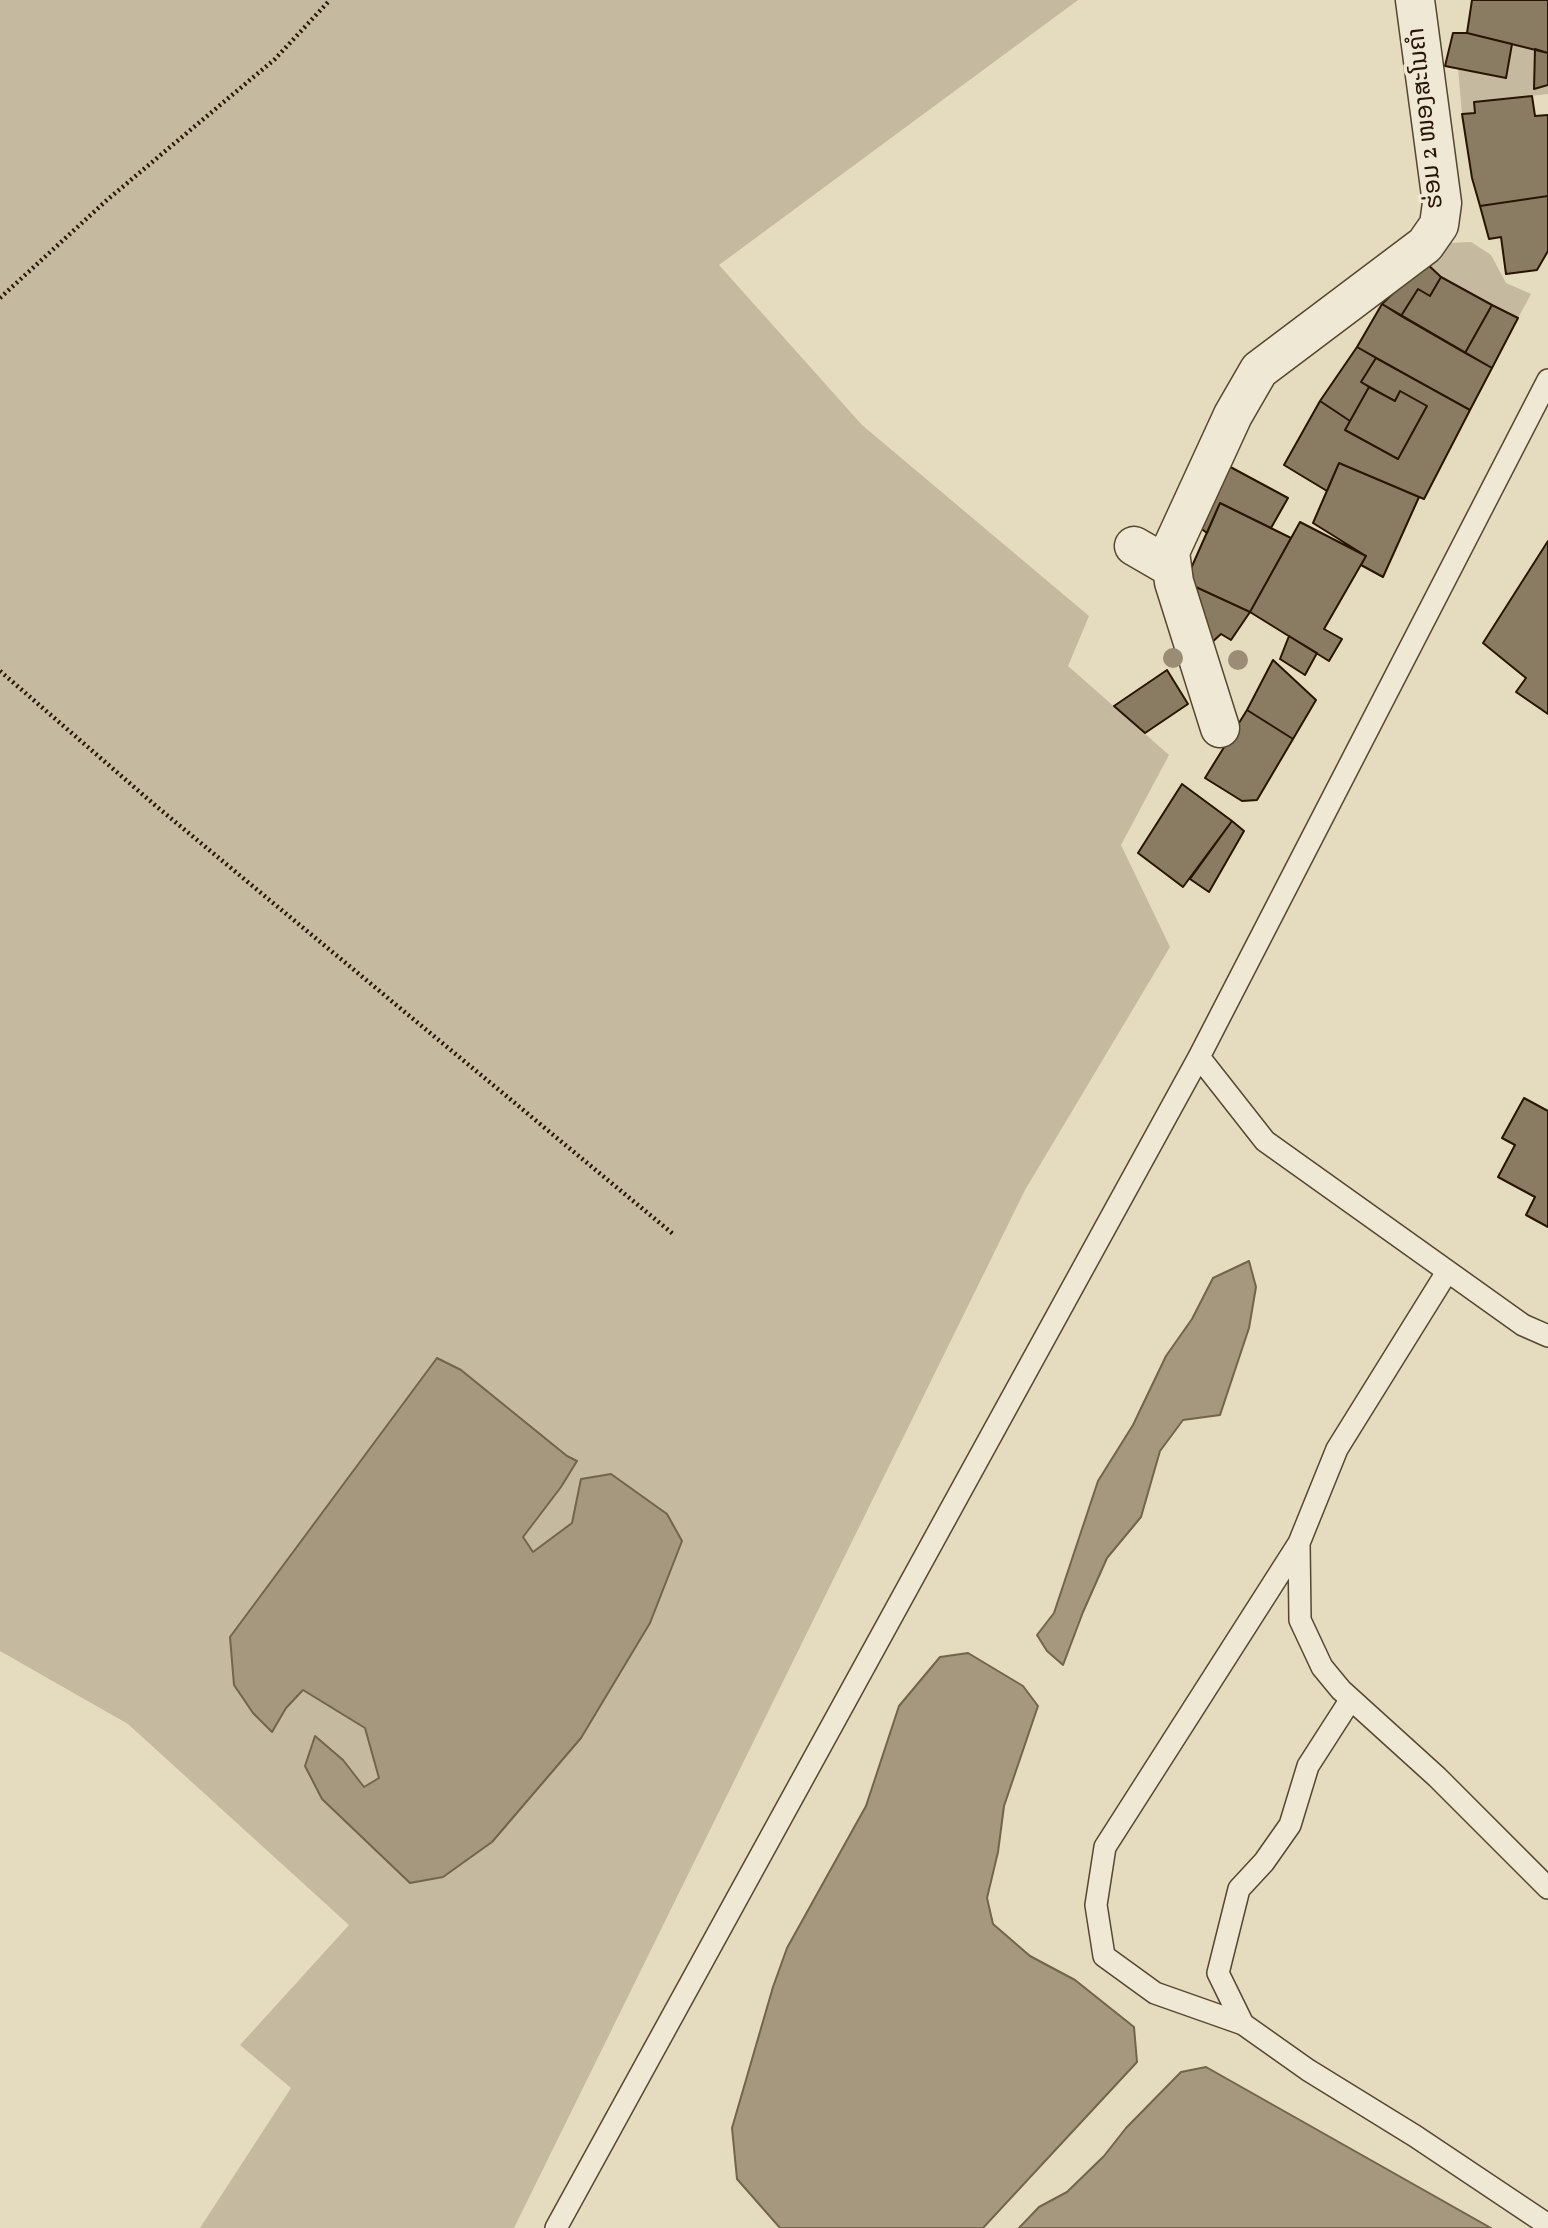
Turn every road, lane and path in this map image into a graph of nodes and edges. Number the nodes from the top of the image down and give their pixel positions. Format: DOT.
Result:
graph roads {
  1 [pos="330,0"];
  2 [pos="1415,0"];
  3 [pos="0,298"];
  4 [pos="1548,380"];
  5 [pos="1133,547"];
  6 [pos="1172,568"];
  7 [pos="0,671"];
  8 [pos="1220,728"];
  9 [pos="1199,1057"];
  10 [pos="673,1234"];
  11 [pos="1447,1272"];
  12 [pos="1543,1329"];
  13 [pos="1299,1543"];
  14 [pos="1351,1699"];
  15 [pos="1548,1888"];
  16 [pos="1243,2024"];
  17 [pos="1548,2225"];
  18 [pos="556,2228"];
  1 -- 3 [label="path"];
  2 -- 6 [label="street, ຮ່ອມ 2 ໜອງສະໂນຄໍາ"];
  4 -- 9 [label="lane"];
  5 -- 6 [label="street"];
  6 -- 8 [label="street"];
  7 -- 10 [label="path"];
  9 -- 11 [label="lane"];
  9 -- 18 [label="lane"];
  11 -- 12 [label="lane"];
  11 -- 13 [label="lane"];
  13 -- 14 [label="lane"];
  13 -- 16 [label="lane"];
  14 -- 15 [label="lane"];
  14 -- 16 [label="lane"];
  16 -- 17 [label="lane"];
}
